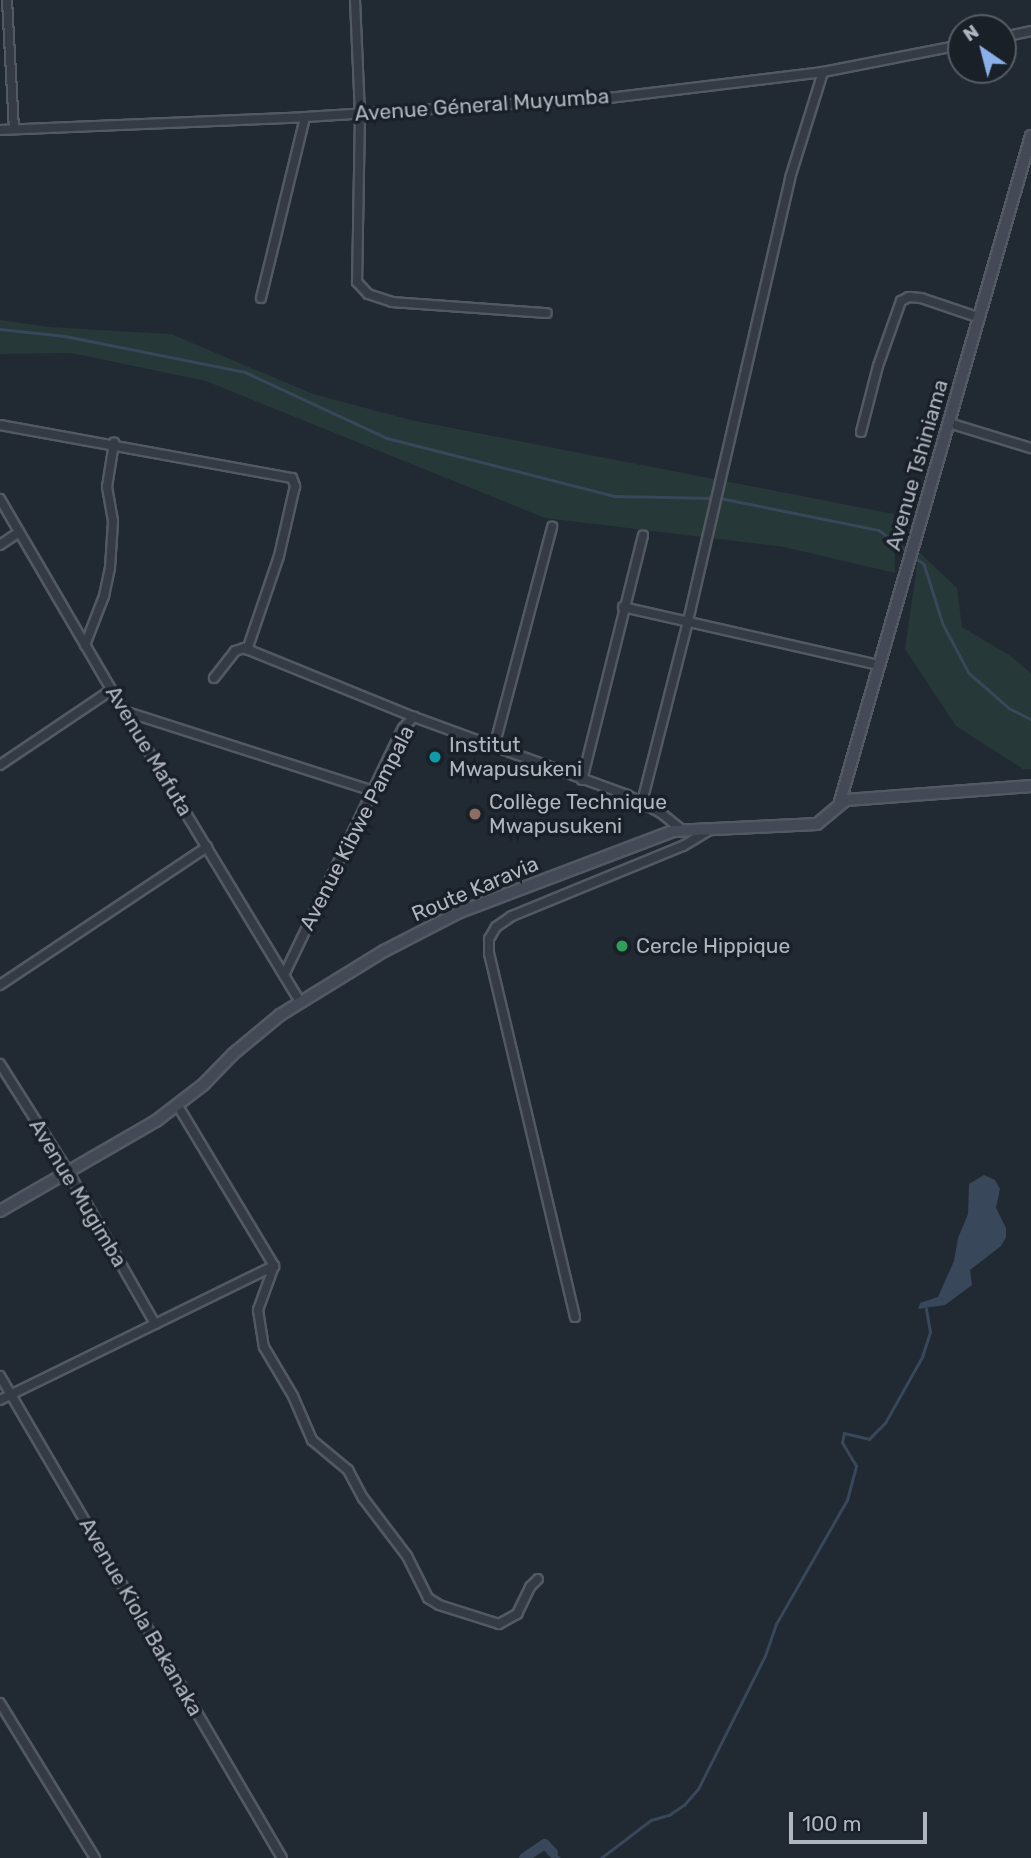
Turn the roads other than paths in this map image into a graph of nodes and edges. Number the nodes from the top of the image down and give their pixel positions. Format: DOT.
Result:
graph roads {
  1 [pos="7,0"];
  2 [pos="355,0"];
  3 [pos="947,48"];
  4 [pos="823,72"];
  5 [pos="360,114"];
  6 [pos="305,117"];
  7 [pos="14,129"];
  8 [pos="0,130"];
  9 [pos="1031,136"];
  10 [pos="261,298"];
  11 [pos="547,313"];
  12 [pos="980,318"];
  13 [pos="949,423"];
  14 [pos="0,425"];
  15 [pos="861,432"];
  16 [pos="114,443"];
  17 [pos="1031,448"];
  18 [pos="0,499"];
  19 [pos="552,527"];
  20 [pos="19,532"];
  21 [pos="643,536"];
  22 [pos="0,545"];
  23 [pos="623,607"];
  24 [pos="688,621"];
  25 [pos="85,645"];
  26 [pos="247,650"];
  27 [pos="879,665"];
  28 [pos="214,678"];
  29 [pos="111,690"];
  30 [pos="124,712"];
  31 [pos="414,717"];
  32 [pos="494,747"];
  33 [pos="0,765"];
  34 [pos="582,780"];
  35 [pos="845,784"];
  36 [pos="1031,786"];
  37 [pos="373,791"];
  38 [pos="860,799"];
  39 [pos="642,802"];
  40 [pos="839,805"];
  41 [pos="712,828"];
  42 [pos="681,829"];
  43 [pos="207,847"];
  44 [pos="284,975"];
  45 [pos="0,985"];
  46 [pos="300,1002"];
  47 [pos="0,1064"];
  48 [pos="178,1106"];
  49 [pos="69,1173"];
  50 [pos="0,1211"];
  51 [pos="274,1266"];
  52 [pos="575,1317"];
  53 [pos="155,1324"];
  54 [pos="0,1376"];
  55 [pos="11,1393"];
  56 [pos="0,1399"];
  57 [pos="538,1579"];
  58 [pos="0,1703"];
  59 [pos="95,1858"];
  60 [pos="282,1858"];
  1 -- 7 [label="street"];
  2 -- 5 [label="street"];
  3 -- 4 [label="street, Avenue Géneral Muyumba"];
  4 -- 5 [label="street, Avenue Géneral Muyumba"];
  4 -- 24 [label="street"];
  5 -- 6 [label="street, Avenue Géneral Muyumba"];
  5 -- 11 [label="street"];
  6 -- 7 [label="street, Avenue Géneral Muyumba"];
  6 -- 10 [label="street"];
  7 -- 8 [label="street, Avenue Géneral Muyumba"];
  9 -- 12 [label="street, Avenue Tshiniama"];
  12 -- 13 [label="street, Avenue Tshiniama"];
  12 -- 15 [label="street"];
  13 -- 17 [label="street"];
  13 -- 27 [label="street, Avenue Tshiniama"];
  14 -- 16 [label="street"];
  16 -- 25 [label="street"];
  16 -- 26 [label="street"];
  18 -- 20 [label="street, Avenue Mafuta"];
  19 -- 32 [label="street"];
  20 -- 22 [label="street"];
  20 -- 25 [label="street, Avenue Mafuta"];
  21 -- 23 [label="street"];
  23 -- 24 [label="street"];
  23 -- 34 [label="street"];
  24 -- 27 [label="street"];
  24 -- 39 [label="street"];
  25 -- 29 [label="street, Avenue Mafuta"];
  26 -- 28 [label="street"];
  26 -- 31 [label="street"];
  27 -- 35 [label="street, Avenue Tshiniama"];
  29 -- 30 [label="street, Avenue Mafuta"];
  29 -- 33 [label="street"];
  30 -- 37 [label="street"];
  30 -- 43 [label="street, Avenue Mafuta"];
  31 -- 32 [label="street, Avenue Kibwe Pampala"];
  31 -- 37 [label="street, Avenue Kibwe Pampala"];
  32 -- 34 [label="street, Avenue Kibwe Pampala"];
  34 -- 39 [label="street, Avenue Kibwe Pampala"];
  35 -- 38 [label="street"];
  35 -- 40 [label="street, Avenue Tshiniama"];
  36 -- 38 [label="street, Route Karavia"];
  37 -- 44 [label="street, Avenue Kibwe Pampala"];
  38 -- 40 [label="street, Route Karavia"];
  39 -- 42 [label="street, Avenue Kibwe Pampala"];
  40 -- 41 [label="street, Route Karavia"];
  41 -- 42 [label="street, Route Karavia"];
  41 -- 52 [label="street"];
  42 -- 46 [label="street, Route Karavia"];
  43 -- 44 [label="street, Avenue Mafuta"];
  43 -- 45 [label="street"];
  44 -- 46 [label="street, Avenue Mafuta"];
  46 -- 48 [label="street, Route Karavia"];
  47 -- 49 [label="street, Avenue Mugimba"];
  48 -- 49 [label="street, Route Karavia"];
  48 -- 51 [label="street"];
  49 -- 50 [label="street, Route Karavia"];
  49 -- 53 [label="street, Avenue Mugimba"];
  51 -- 53 [label="street"];
  51 -- 57 [label="street"];
  53 -- 55 [label="street"];
  54 -- 55 [label="street, Avenue Kiola Bakanaka"];
  55 -- 56 [label="street"];
  55 -- 60 [label="street, Avenue Kiola Bakanaka"];
  58 -- 59 [label="street"];
}
